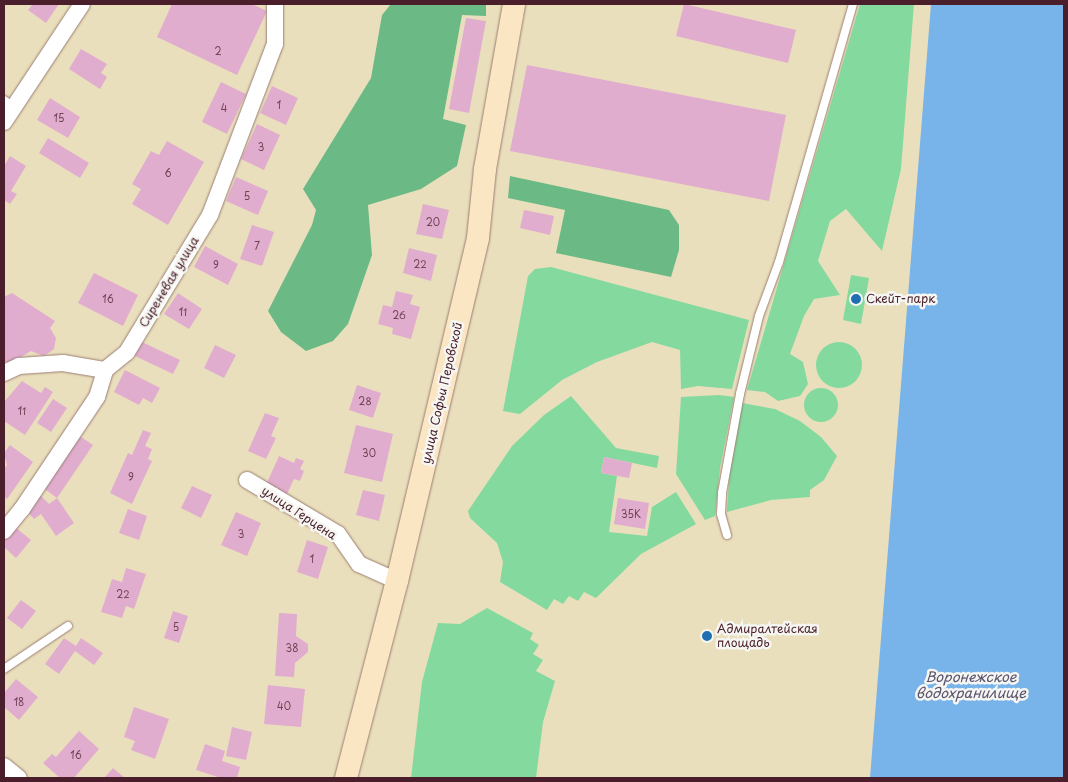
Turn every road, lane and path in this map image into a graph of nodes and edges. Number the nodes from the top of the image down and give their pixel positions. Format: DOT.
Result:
graph roads {
  1 [pos="82,4"];
  2 [pos="275,4"];
  3 [pos="514,4"];
  4 [pos="853,4"];
  5 [pos="9,103"];
  6 [pos="4,122"];
  7 [pos="105,370"];
  8 [pos="4,373"];
  9 [pos="247,480"];
  10 [pos="4,531"];
  11 [pos="727,535"];
  12 [pos="397,581"];
  13 [pos="68,626"];
  14 [pos="4,668"];
  15 [pos="4,766"];
  16 [pos="20,778"];
  17 [pos="346,778"];
  1 -- 5 [label="street"];
  2 -- 7 [label="street, Сиреневая улица"];
  3 -- 12 [label="main road, улица Софьи Перовской"];
  4 -- 11 [label="lane"];
  5 -- 6 [label="street"];
  7 -- 8 [label="street"];
  7 -- 10 [label="street"];
  9 -- 12 [label="street, улица Герцена"];
  12 -- 17 [label="main road, улица Софьи Перовской"];
  13 -- 14 [label="lane"];
  15 -- 16 [label="street"];
}
